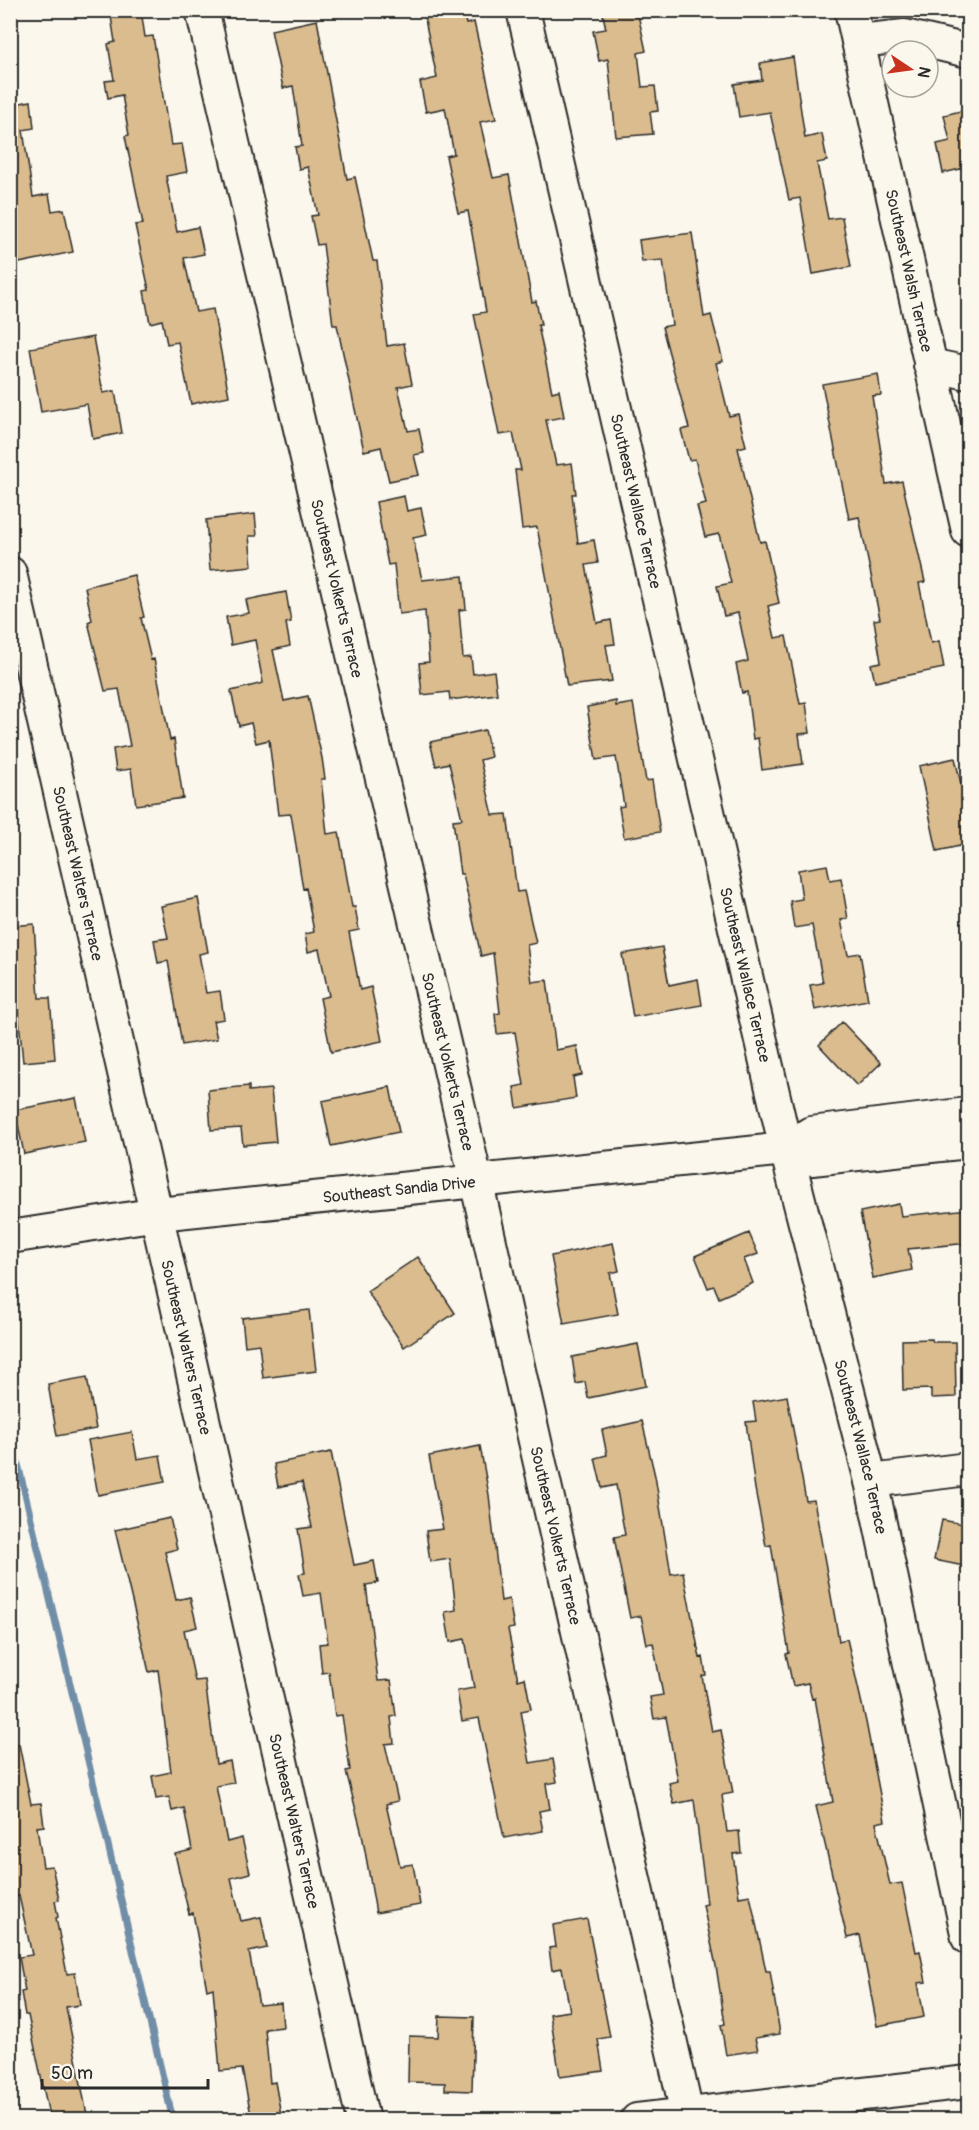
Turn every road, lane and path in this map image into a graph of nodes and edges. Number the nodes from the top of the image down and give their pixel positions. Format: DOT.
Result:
graph roads {
  1 [pos="202,10"];
  2 [pos="523,10"];
  3 [pos="851,10"];
  4 [pos="858,41"];
  5 [pos="969,51"];
  6 [pos="930,365"];
  7 [pos="969,373"];
  8 [pos="969,531"];
  9 [pos="10,573"];
  10 [pos="969,1114"];
  11 [pos="969,1142"];
  12 [pos="786,1149"];
  13 [pos="476,1180"];
  14 [pos="158,1214"];
  15 [pos="10,1237"];
  16 [pos="969,1469"];
  17 [pos="871,1481"];
  18 [pos="969,1938"];
  19 [pos="969,2082"];
  20 [pos="687,2114"];
  21 [pos="363,2120"];
  22 [pos="637,2120"];
  1 -- 13 [label="street, Southeast Volkerts Terrace"];
  2 -- 12 [label="street, Southeast Wallace Terrace"];
  3 -- 4 [label="street, Southeast Walsh Terrace"];
  4 -- 5 [label="street"];
  4 -- 6 [label="street, Southeast Walsh Terrace"];
  6 -- 7 [label="street"];
  6 -- 8 [label="street, Southeast Walsh Terrace"];
  9 -- 14 [label="street, Southeast Walters Terrace"];
  10 -- 12 [label="street, Southeast Sandia Drive"];
  11 -- 12 [label="street, Southeast Sandia Drive"];
  12 -- 13 [label="street, Southeast Sandia Drive"];
  12 -- 17 [label="street, Southeast Wallace Terrace"];
  13 -- 14 [label="street, Southeast Sandia Drive"];
  13 -- 20 [label="street, Southeast Volkerts Terrace"];
  14 -- 15 [label="street, Southeast Sandia Drive"];
  14 -- 21 [label="street, Southeast Walters Terrace"];
  16 -- 17 [label="street"];
  17 -- 18 [label="street, Southeast Wallace Terrace"];
  19 -- 20 [label="street"];
  20 -- 22 [label="street"];
}
